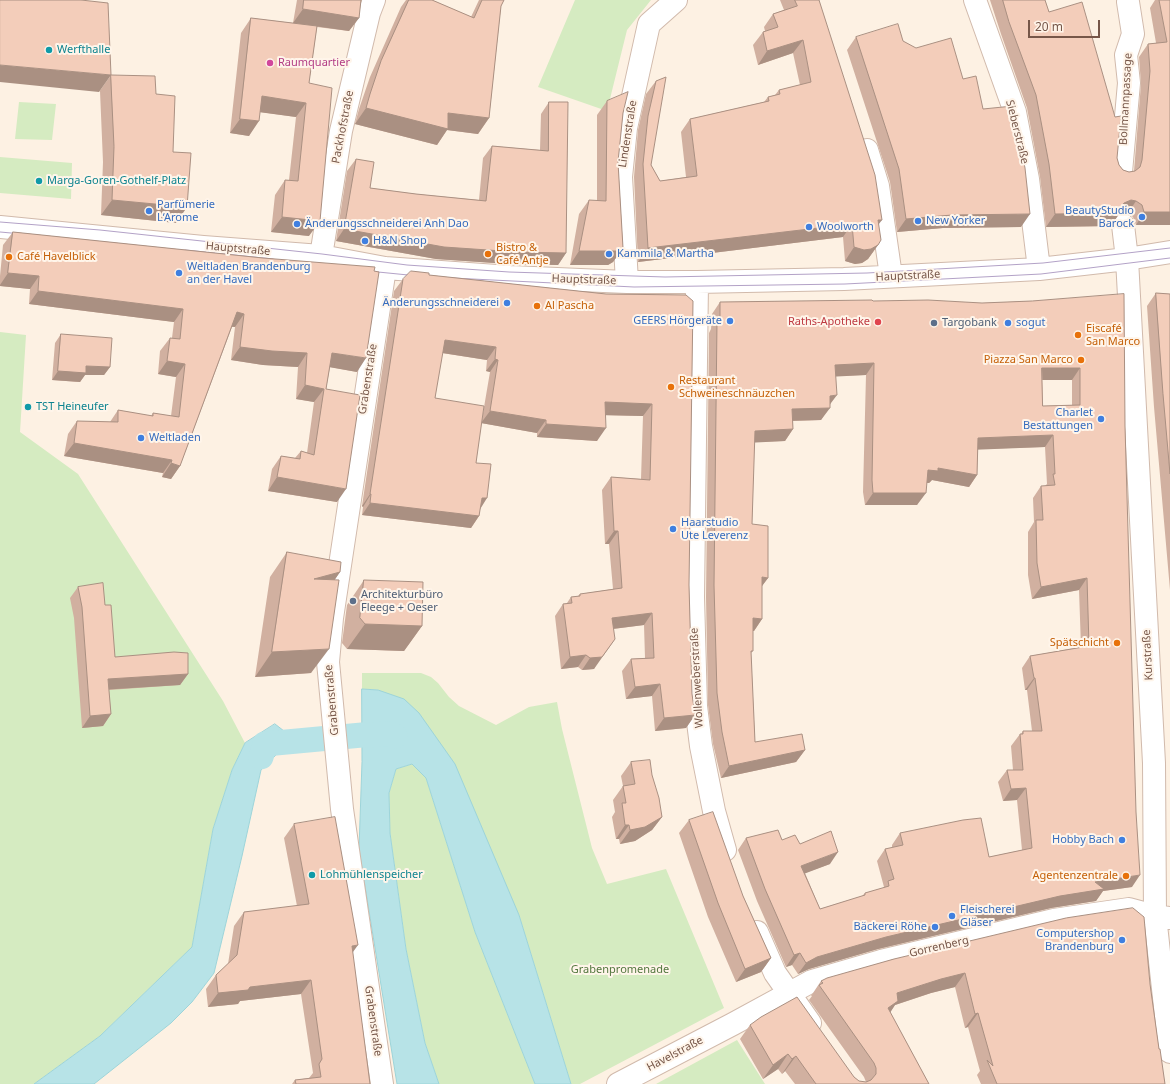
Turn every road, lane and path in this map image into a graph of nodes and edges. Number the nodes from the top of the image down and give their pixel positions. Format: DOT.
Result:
graph roads {
  1 [pos="374,0"];
  2 [pos="676,0"];
  3 [pos="975,0"];
  4 [pos="1128,2"];
  5 [pos="862,134"];
  6 [pos="1121,172"];
  7 [pos="1123,225"];
  8 [pos="0,226"];
  9 [pos="1170,252"];
  10 [pos="321,256"];
  11 [pos="1128,259"];
  12 [pos="385,268"];
  13 [pos="1039,269"];
  14 [pos="891,276"];
  15 [pos="627,282"];
  16 [pos="697,282"];
  17 [pos="1162,762"];
  18 [pos="731,869"];
  19 [pos="748,913"];
  20 [pos="1162,917"];
  21 [pos="792,998"];
  22 [pos="733,1024"];
  23 [pos="823,1040"];
  24 [pos="1170,1052"];
  25 [pos="382,1084"];
  26 [pos="618,1084"];
  1 -- 10 [label="street, Packhofstraße"];
  2 -- 15 [label="street, Lindenstraße"];
  3 -- 13 [label="street, Sieberstraße"];
  4 -- 6 [label="street, Bollmannpassage"];
  5 -- 14 [label="street"];
  7 -- 11 [label="street"];
  8 -- 10 [label="street, Hauptstraße"];
  9 -- 11 [label="street, Hauptstraße"];
  10 -- 12 [label="street, Hauptstraße"];
  11 -- 13 [label="street, Hauptstraße"];
  11 -- 17 [label="street, Kurstraße"];
  12 -- 15 [label="street, Hauptstraße"];
  12 -- 25 [label="street, Grabenstraße"];
  13 -- 14 [label="street, Hauptstraße"];
  14 -- 16 [label="street, Hauptstraße"];
  15 -- 16 [label="street, Hauptstraße"];
  16 -- 18 [label="street, Wollenweberstraße"];
  17 -- 20 [label="street, Kurstraße"];
  19 -- 21 [label="street"];
  20 -- 21 [label="street, Gorrenberg"];
  20 -- 24 [label="street, Kurstraße"];
  21 -- 22 [label="street, Gorrenberg"];
  21 -- 23 [label="street"];
  22 -- 26 [label="street, Havelstraße"];
}
